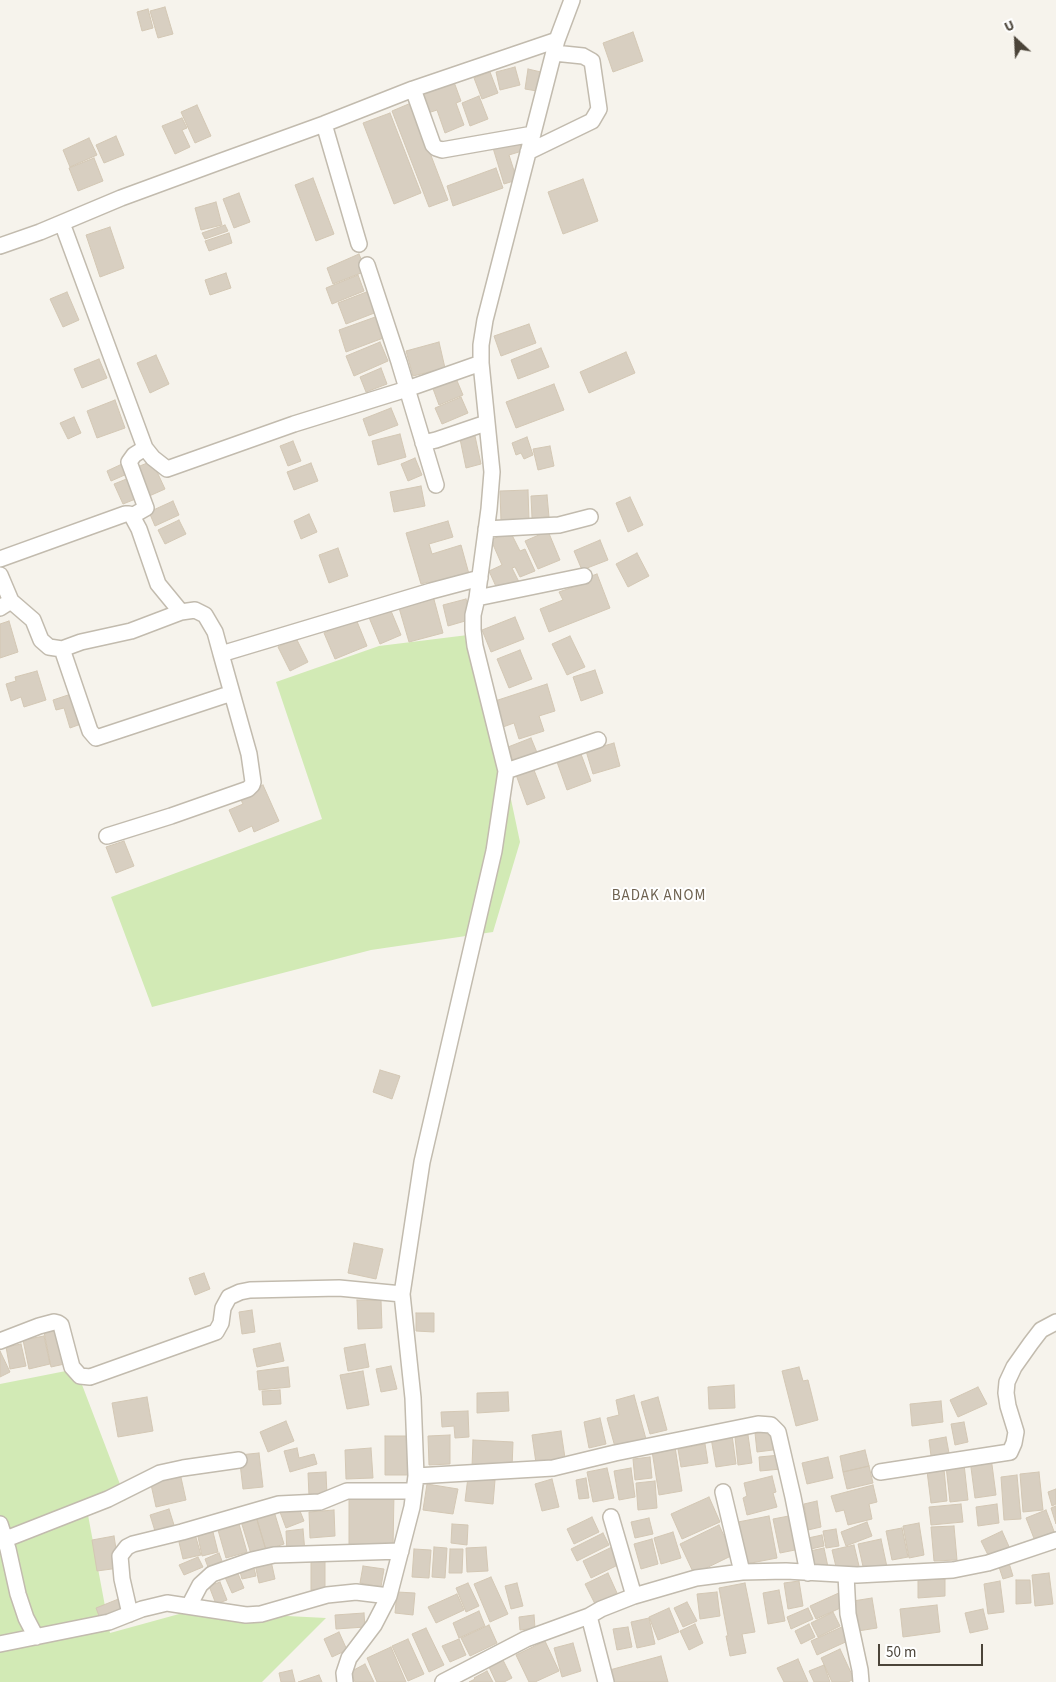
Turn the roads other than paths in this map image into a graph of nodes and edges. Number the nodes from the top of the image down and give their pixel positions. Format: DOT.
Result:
graph roads {
  1 [pos="572,0"];
  2 [pos="555,47"];
  3 [pos="413,88"];
  4 [pos="324,124"];
  5 [pos="533,134"];
  6 [pos="528,152"];
  7 [pos="62,223"];
  8 [pos="358,244"];
  9 [pos="0,246"];
  10 [pos="367,265"];
  11 [pos="481,363"];
  12 [pos="407,388"];
  13 [pos="486,423"];
  14 [pos="423,442"];
  15 [pos="145,448"];
  16 [pos="436,485"];
  17 [pos="132,516"];
  18 [pos="590,517"];
  19 [pos="486,529"];
  20 [pos="0,559"];
  21 [pos="0,575"];
  22 [pos="584,576"];
  23 [pos="480,578"];
  24 [pos="477,598"];
  25 [pos="5,605"];
  26 [pos="182,612"];
  27 [pos="62,649"];
  28 [pos="221,654"];
  29 [pos="232,693"];
  30 [pos="598,740"];
  31 [pos="506,771"];
  32 [pos="107,836"];
  33 [pos="402,1294"];
  34 [pos="1056,1322"];
  35 [pos="0,1341"];
  36 [pos="239,1460"];
  37 [pos="880,1472"];
  38 [pos="415,1483"];
  39 [pos="723,1492"];
  40 [pos="611,1517"];
  41 [pos="0,1524"];
  42 [pos="6,1539"];
  43 [pos="1056,1540"];
  44 [pos="401,1551"];
  45 [pos="742,1572"];
  46 [pos="808,1573"];
  47 [pos="846,1574"];
  48 [pos="389,1596"];
  49 [pos="634,1596"];
  50 [pos="189,1606"];
  51 [pos="130,1614"];
  52 [pos="589,1616"];
  53 [pos="36,1637"];
  54 [pos="0,1644"];
  55 [pos="345,1682"];
  56 [pos="443,1682"];
  57 [pos="606,1682"];
  58 [pos="861,1682"];
  1 -- 2 [label="street"];
  2 -- 3 [label="street"];
  2 -- 5 [label="street"];
  2 -- 6 [label="street"];
  3 -- 4 [label="street"];
  3 -- 5 [label="street"];
  4 -- 7 [label="street"];
  4 -- 8 [label="street"];
  5 -- 6 [label="street"];
  6 -- 11 [label="street"];
  7 -- 9 [label="street"];
  7 -- 15 [label="street"];
  10 -- 12 [label="street"];
  11 -- 12 [label="street"];
  11 -- 13 [label="street"];
  12 -- 14 [label="street"];
  12 -- 15 [label="street"];
  13 -- 14 [label="street"];
  13 -- 19 [label="street"];
  14 -- 16 [label="street"];
  15 -- 17 [label="street"];
  17 -- 20 [label="street"];
  17 -- 26 [label="street"];
  18 -- 19 [label="street"];
  19 -- 23 [label="street"];
  21 -- 25 [label="street"];
  22 -- 24 [label="street"];
  23 -- 24 [label="street"];
  23 -- 28 [label="street"];
  24 -- 31 [label="street"];
  25 -- 27 [label="street"];
  26 -- 27 [label="street"];
  26 -- 28 [label="street"];
  27 -- 29 [label="street"];
  28 -- 29 [label="street"];
  29 -- 32 [label="street"];
  30 -- 31 [label="street"];
  31 -- 33 [label="street"];
  33 -- 35 [label="street"];
  33 -- 38 [label="street"];
  34 -- 37 [label="street"];
  36 -- 42 [label="street"];
  38 -- 44 [label="street"];
  38 -- 46 [label="street"];
  38 -- 51 [label="street"];
  39 -- 45 [label="street"];
  40 -- 49 [label="street"];
  41 -- 42 [label="street"];
  42 -- 53 [label="street"];
  43 -- 47 [label="street"];
  44 -- 48 [label="street"];
  44 -- 50 [label="street"];
  45 -- 46 [label="street"];
  45 -- 49 [label="street"];
  46 -- 47 [label="street"];
  47 -- 58 [label="street"];
  48 -- 50 [label="street"];
  48 -- 55 [label="street"];
  49 -- 52 [label="street"];
  50 -- 51 [label="street"];
  51 -- 53 [label="street"];
  52 -- 56 [label="street"];
  52 -- 57 [label="street"];
  53 -- 54 [label="street"];
}
